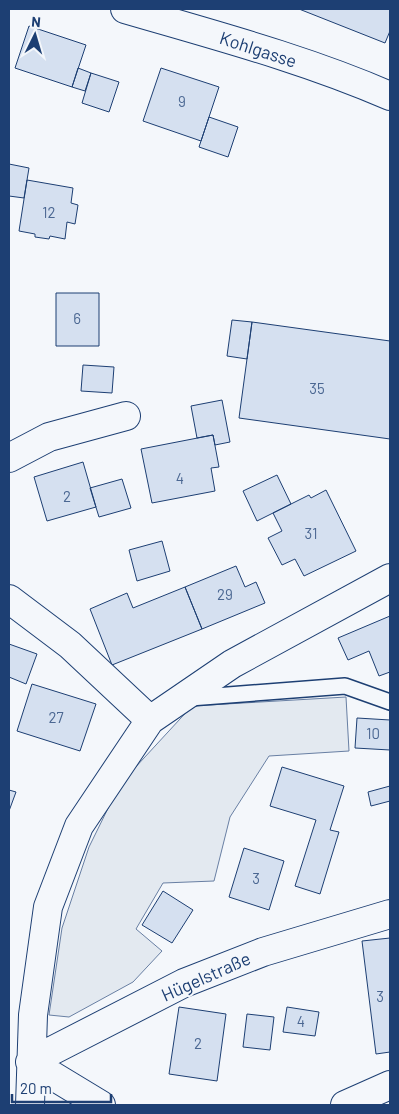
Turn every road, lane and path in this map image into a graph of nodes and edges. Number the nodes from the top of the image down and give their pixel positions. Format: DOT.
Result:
graph roads {
  1 [pos="125,9"];
  2 [pos="390,96"];
  3 [pos="126,416"];
  4 [pos="9,458"];
  5 [pos="390,578"];
  6 [pos="9,599"];
  7 [pos="181,699"];
  8 [pos="390,702"];
  9 [pos="150,720"];
  10 [pos="390,914"];
  11 [pos="30,1062"];
  12 [pos="390,1085"];
  13 [pos="30,1105"];
  14 [pos="101,1105"];
  15 [pos="344,1105"];
  1 -- 2 [label="street, Kohlgasse"];
  3 -- 4 [label="street"];
  5 -- 7 [label="street"];
  6 -- 9 [label="street"];
  7 -- 8 [label="lane"];
  7 -- 9 [label="street"];
  9 -- 11 [label="street"];
  10 -- 11 [label="street, Hügelstraße"];
  11 -- 13 [label="street"];
  11 -- 14 [label="street"];
  12 -- 15 [label="street"];
}
